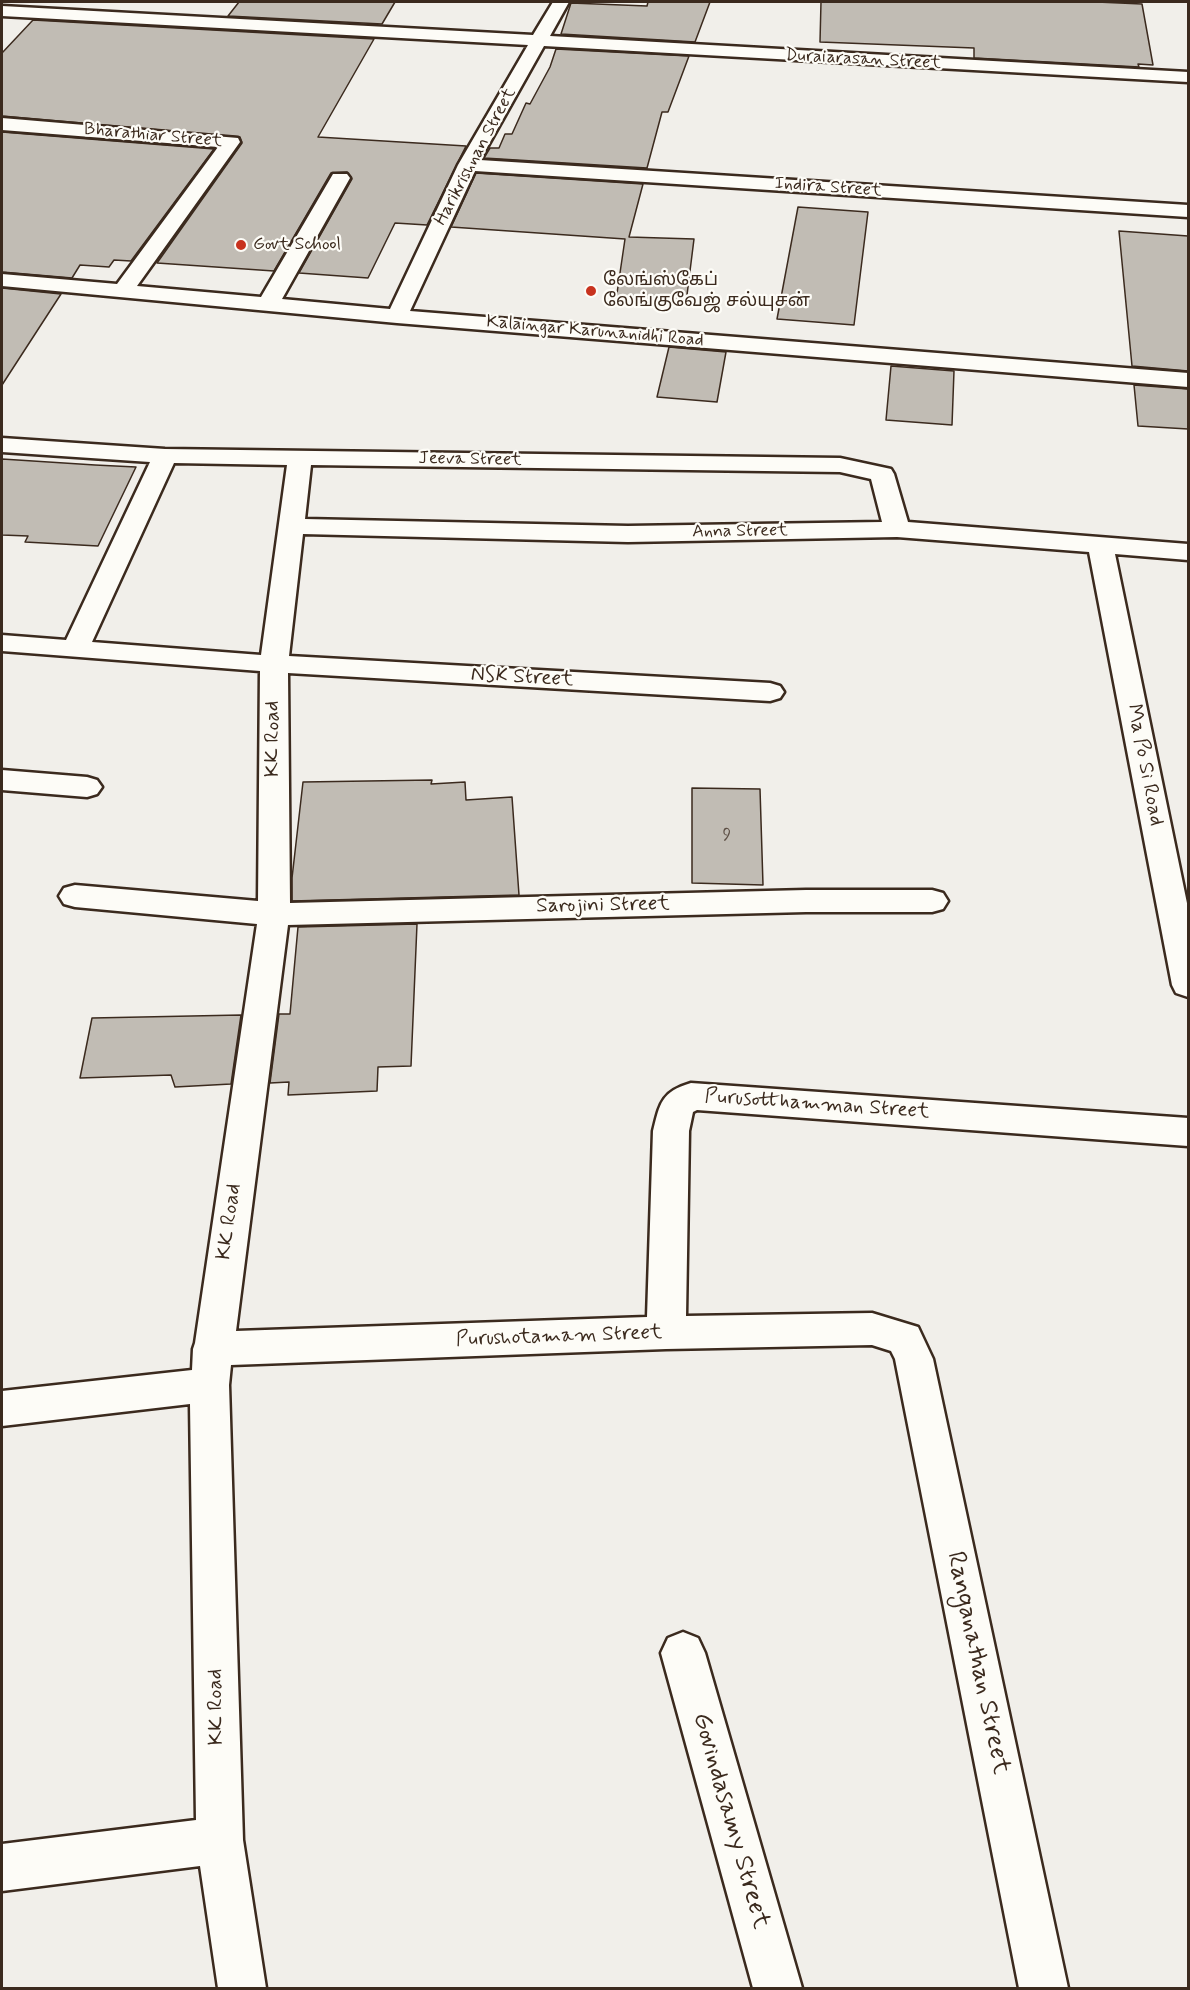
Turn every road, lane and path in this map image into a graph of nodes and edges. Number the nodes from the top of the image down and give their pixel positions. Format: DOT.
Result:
graph roads {
  1 [pos="561,2"];
  2 [pos="2,11"];
  3 [pos="537,42"];
  4 [pos="1188,77"];
  5 [pos="2,124"];
  6 [pos="468,165"];
  7 [pos="340,178"];
  8 [pos="1188,211"];
  9 [pos="2,280"];
  10 [pos="123,290"];
  11 [pos="268,304"];
  12 [pos="397,316"];
  13 [pos="1188,380"];
  14 [pos="2,445"];
  15 [pos="165,456"];
  16 [pos="300,457"];
  17 [pos="291,526"];
  18 [pos="897,529"];
  19 [pos="1100,544"];
  20 [pos="1188,552"];
  21 [pos="2,643"];
  22 [pos="76,647"];
  23 [pos="274,664"];
  24 [pos="770,692"];
  25 [pos="2,780"];
  26 [pos="87,787"];
  27 [pos="75,896"];
  28 [pos="932,902"];
  29 [pos="274,914"];
  30 [pos="1188,985"];
  31 [pos="1188,1132"];
  32 [pos="666,1333"];
  33 [pos="904,1339"];
  34 [pos="211,1367"];
  35 [pos="2,1408"];
  36 [pos="682,1653"];
  37 [pos="220,1840"];
  38 [pos="2,1868"];
  39 [pos="242,1989"];
  40 [pos="778,1989"];
  41 [pos="1044,1989"];
  1 -- 3 [label="street, Harikrishnan Street"];
  2 -- 3 [label="street, Duraiarasan Street"];
  3 -- 4 [label="street, Duraiarasan Street"];
  3 -- 6 [label="street, Harikrishnan Street"];
  5 -- 10 [label="street, Bharathiar Street"];
  6 -- 8 [label="street, Indira Street"];
  6 -- 12 [label="street, Harikrishnan Street"];
  7 -- 11 [label="street"];
  9 -- 10 [label="street, Kalaingar Karunanidhi Road"];
  10 -- 11 [label="street, Kalaingar Karunanidhi Road"];
  11 -- 12 [label="street, Kalaingar Karunanidhi Road"];
  12 -- 13 [label="street, Kalaingar Karunanidhi Road"];
  14 -- 15 [label="street, Jeeva Street"];
  15 -- 16 [label="street, Jeeva Street"];
  15 -- 22 [label="street"];
  16 -- 17 [label="street, KK Road"];
  16 -- 18 [label="street, Jeeva Street"];
  17 -- 18 [label="street, Anna Street"];
  17 -- 23 [label="street, KK Road"];
  18 -- 19 [label="street, Anna Street"];
  19 -- 20 [label="street, Anna Street"];
  19 -- 30 [label="street, Ma Po Si Road"];
  21 -- 22 [label="street, NSK Street"];
  22 -- 23 [label="street, NSK Street"];
  23 -- 24 [label="street, NSK Street"];
  23 -- 29 [label="street, KK Road"];
  25 -- 26 [label="street"];
  27 -- 29 [label="street, Sarojini Street"];
  28 -- 29 [label="street, Sarojini Street"];
  29 -- 34 [label="street, KK Road"];
  31 -- 32 [label="street, Purusotthamman Street"];
  32 -- 33 [label="street, Purushotamam Street"];
  32 -- 34 [label="street, Purushotamam Street"];
  33 -- 41 [label="street, Ranganathan Street"];
  34 -- 35 [label="street, Purushotamam Street"];
  34 -- 37 [label="street, KK Road"];
  36 -- 40 [label="street, Govindasamy Street"];
  37 -- 38 [label="street"];
  37 -- 39 [label="street, KK Road"];
}
